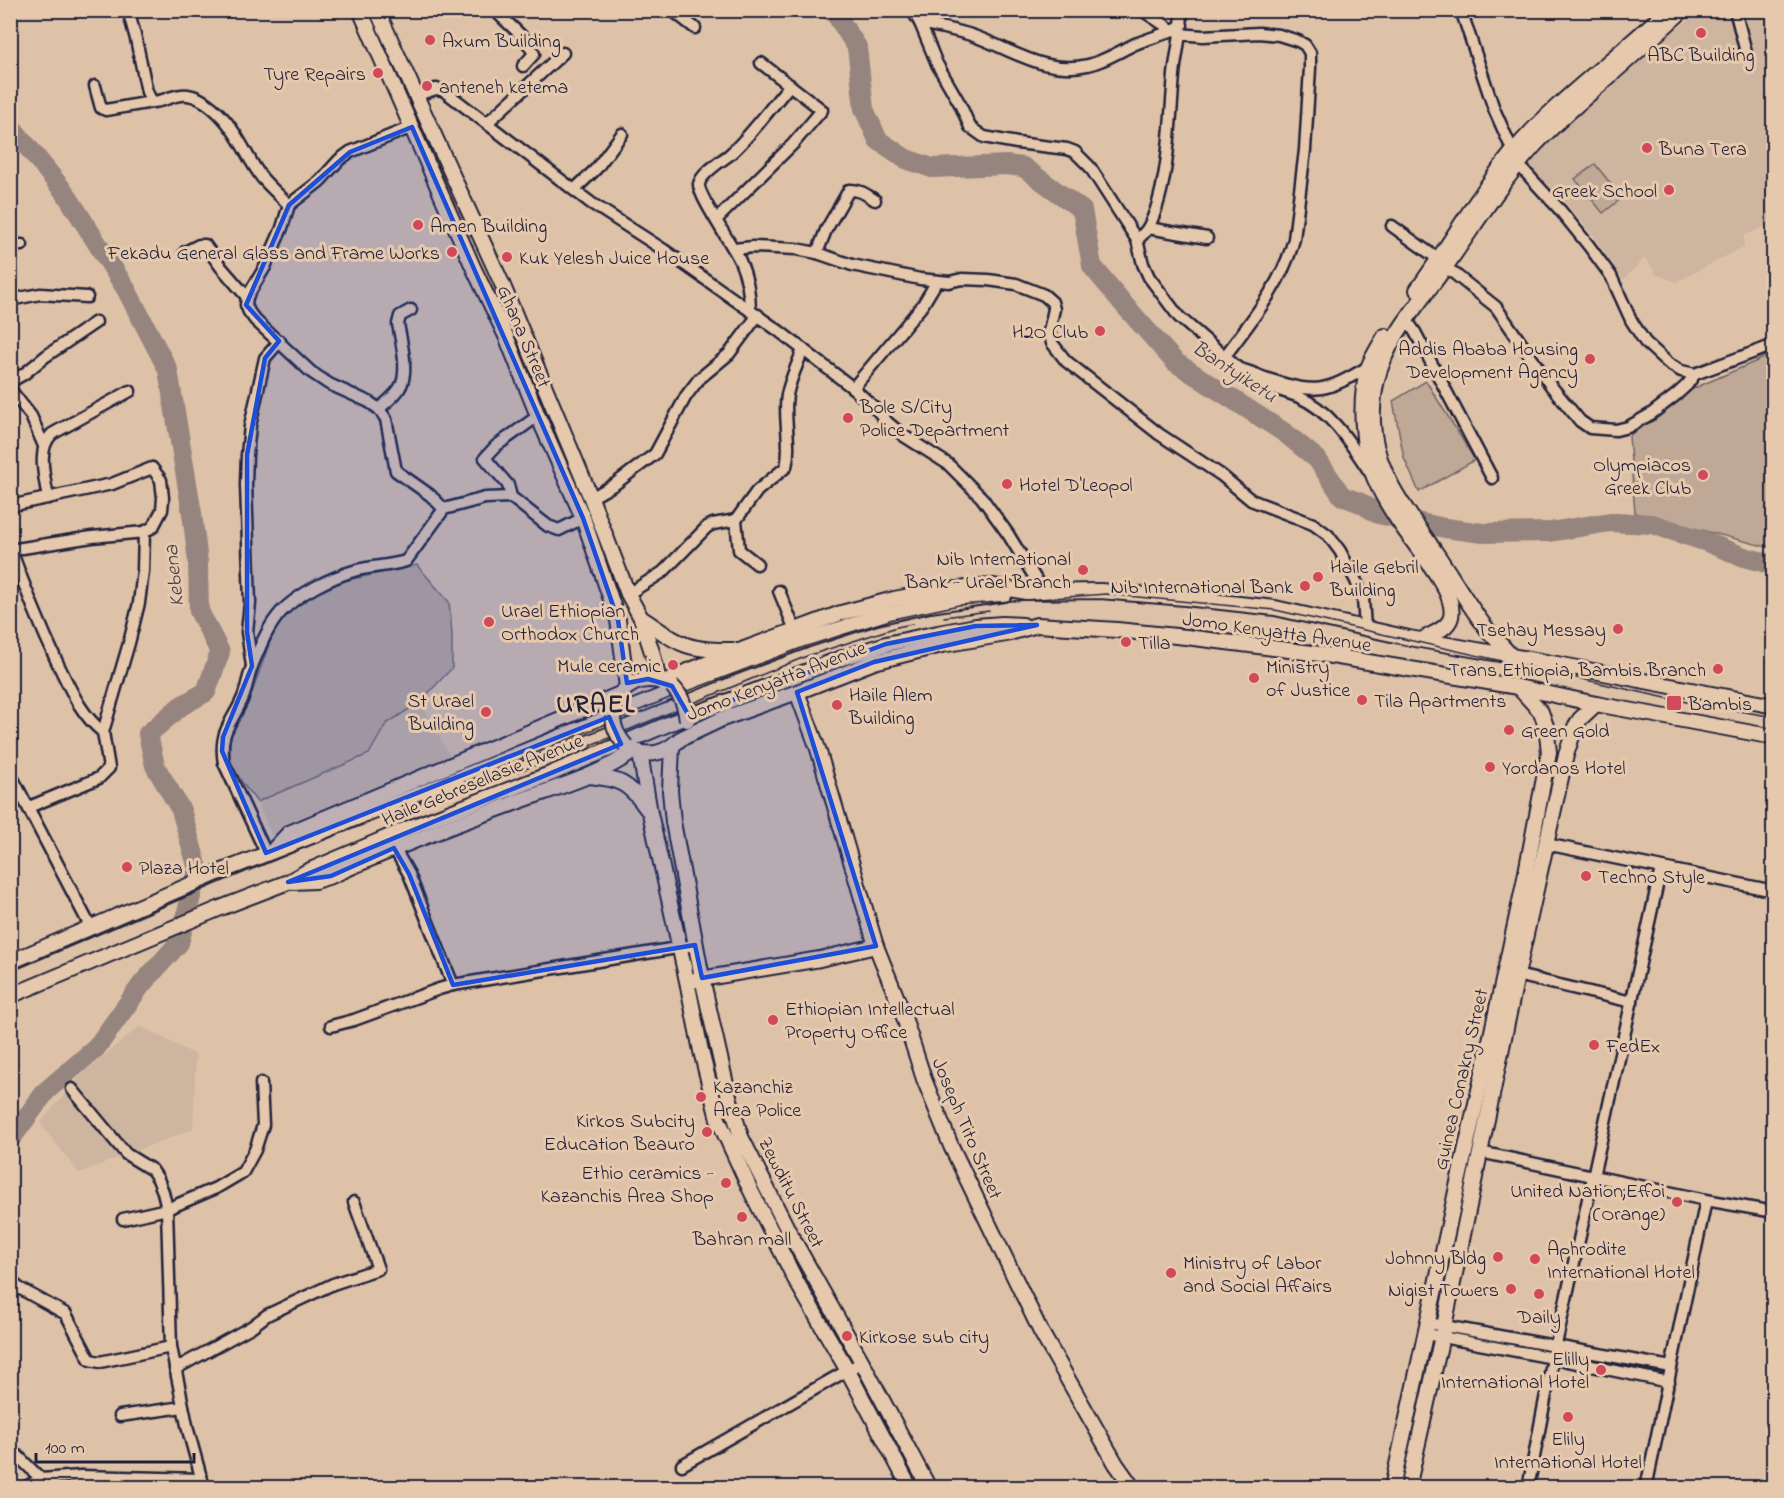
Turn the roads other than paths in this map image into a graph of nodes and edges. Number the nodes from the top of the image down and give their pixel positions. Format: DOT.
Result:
graph roads {
  1 [pos="128,10"];
  2 [pos="377,10"];
  3 [pos="495,10"];
  4 [pos="672,10"];
  5 [pos="912,10"];
  6 [pos="1142,10"];
  7 [pos="1182,10"];
  8 [pos="1461,10"];
  9 [pos="1667,10"];
  10 [pos="1683,10"];
  11 [pos="1735,10"];
  12 [pos="363,11"];
  13 [pos="920,23"];
  14 [pos="695,28"];
  15 [pos="1178,30"];
  16 [pos="1746,52"];
  17 [pos="562,53"];
  18 [pos="761,63"];
  19 [pos="523,66"];
  20 [pos="790,85"];
  21 [pos="95,86"];
  22 [pos="417,95"];
  23 [pos="152,102"];
  24 [pos="488,123"];
  25 [pos="412,127"];
  26 [pos="622,134"];
  27 [pos="1515,159"];
  28 [pos="574,190"];
  29 [pos="875,200"];
  30 [pos="289,205"];
  31 [pos="717,219"];
  32 [pos="1392,226"];
  33 [pos="1148,228"];
  34 [pos="1207,238"];
  35 [pos="1137,240"];
  36 [pos="10,245"];
  37 [pos="22,245"];
  38 [pos="734,249"];
  39 [pos="185,252"];
  40 [pos="817,253"];
  41 [pos="1442,263"];
  42 [pos="937,281"];
  43 [pos="87,297"];
  44 [pos="247,297"];
  45 [pos="10,300"];
  46 [pos="411,310"];
  47 [pos="754,313"];
  48 [pos="1406,319"];
  49 [pos="96,322"];
  50 [pos="280,341"];
  51 [pos="1773,345"];
  52 [pos="802,349"];
  53 [pos="1224,356"];
  54 [pos="1368,367"];
  55 [pos="1239,369"];
  56 [pos="1695,374"];
  57 [pos="10,382"];
  58 [pos="853,388"];
  59 [pos="10,389"];
  60 [pos="130,391"];
  61 [pos="379,409"];
  62 [pos="538,416"];
  63 [pos="44,446"];
  64 [pos="1492,478"];
  65 [pos="1375,480"];
  66 [pos="1390,483"];
  67 [pos="511,496"];
  68 [pos="48,498"];
  69 [pos="591,498"];
  70 [pos="10,506"];
  71 [pos="1397,506"];
  72 [pos="444,509"];
  73 [pos="583,518"];
  74 [pos="736,520"];
  75 [pos="144,532"];
  76 [pos="11,550"];
  77 [pos="1432,558"];
  78 [pos="757,564"];
  79 [pos="779,591"];
  80 [pos="1043,591"];
  81 [pos="1025,592"];
  82 [pos="628,594"];
  83 [pos="641,618"];
  84 [pos="1037,625"];
  85 [pos="1365,628"];
  86 [pos="795,630"];
  87 [pos="1423,639"];
  88 [pos="739,651"];
  89 [pos="1511,656"];
  90 [pos="252,666"];
  91 [pos="665,683"];
  92 [pos="1518,687"];
  93 [pos="797,692"];
  94 [pos="620,695"];
  95 [pos="1596,704"];
  96 [pos="1773,706"];
  97 [pos="103,732"];
  98 [pos="1773,737"];
  99 [pos="676,742"];
  100 [pos="633,750"];
  101 [pos="1548,752"];
  102 [pos="1566,755"];
  103 [pos="10,773"];
  104 [pos="586,776"];
  105 [pos="29,807"];
  106 [pos="650,813"];
  107 [pos="1546,844"];
  108 [pos="394,848"];
  109 [pos="269,852"];
  110 [pos="1661,868"];
  111 [pos="288,882"];
  112 [pos="1524,883"];
  113 [pos="1537,888"];
  114 [pos="1773,891"];
  115 [pos="91,928"];
  116 [pos="695,945"];
  117 [pos="876,946"];
  118 [pos="680,948"];
  119 [pos="10,962"];
  120 [pos="1517,975"];
  121 [pos="702,978"];
  122 [pos="687,981"];
  123 [pos="453,985"];
  124 [pos="10,996"];
  125 [pos="1632,1002"];
  126 [pos="331,1026"];
  127 [pos="261,1083"];
  128 [pos="72,1089"];
  129 [pos="1480,1152"];
  130 [pos="1593,1175"];
  131 [pos="1456,1186"];
  132 [pos="1472,1190"];
  133 [pos="1706,1200"];
  134 [pos="354,1202"];
  135 [pos="167,1209"];
  136 [pos="1773,1212"];
  137 [pos="123,1219"];
  138 [pos="10,1281"];
  139 [pos="1427,1328"];
  140 [pos="1443,1331"];
  141 [pos="1557,1345"];
  142 [pos="171,1347"];
  143 [pos="1553,1358"];
  144 [pos="862,1362"];
  145 [pos="1671,1367"];
  146 [pos="175,1369"];
  147 [pos="848,1371"];
  148 [pos="1669,1382"];
  149 [pos="183,1407"];
  150 [pos="120,1416"];
  151 [pos="1400,1452"];
  152 [pos="10,1454"];
  153 [pos="1415,1455"];
  154 [pos="682,1465"];
  155 [pos="41,1479"];
  156 [pos="81,1482"];
  157 [pos="203,1483"];
  158 [pos="24,1488"];
  159 [pos="910,1488"];
  160 [pos="929,1488"];
  161 [pos="1133,1488"];
  162 [pos="1392,1488"];
  163 [pos="1408,1488"];
  164 [pos="1528,1488"];
  165 [pos="1646,1488"];
  1 -- 23 [label="street"];
  2 -- 22 [label="main road, Ghana Street"];
  3 -- 19 [label="street"];
  4 -- 14 [label="street"];
  5 -- 13 [label="street"];
  6 -- 15 [label="street"];
  7 -- 15 [label="street"];
  8 -- 27 [label="street"];
  9 -- 27 [label="main road"];
  10 -- 27 [label="main road"];
  11 -- 16 [label="street"];
  12 -- 25 [label="main road, Ghana Street"];
  13 -- 15 [label="street"];
  13 -- 35 [label="street"];
  15 -- 33 [label="street"];
  15 -- 53 [label="street"];
  17 -- 24 [label="street"];
  18 -- 20 [label="street"];
  20 -- 31 [label="street"];
  20 -- 31 [label="street"];
  21 -- 23 [label="street"];
  22 -- 24 [label="street"];
  22 -- 69 [label="main road, Ghana Street"];
  23 -- 30 [label="street"];
  24 -- 28 [label="street"];
  25 -- 30 [label="street"];
  25 -- 62 [label="main road, Ghana Street"];
  26 -- 28 [label="street"];
  27 -- 41 [label="main road"];
  27 -- 56 [label="street"];
  28 -- 47 [label="street"];
  29 -- 40 [label="street"];
  30 -- 44 [label="street"];
  31 -- 38 [label="street"];
  32 -- 41 [label="street"];
  33 -- 34 [label="street"];
  33 -- 35 [label="street"];
  35 -- 53 [label="street"];
  36 -- 37 [label="street"];
  38 -- 40 [label="street"];
  38 -- 47 [label="street"];
  39 -- 44 [label="street"];
  40 -- 42 [label="street"];
  41 -- 48 [label="main road"];
  41 -- 54 [label="main road"];
  41 -- 56 [label="street"];
  42 -- 58 [label="street"];
  42 -- 85 [label="street"];
  43 -- 45 [label="street"];
  44 -- 50 [label="street"];
  46 -- 61 [label="street"];
  47 -- 52 [label="street"];
  47 -- 69 [label="street"];
  48 -- 64 [label="street"];
  48 -- 66 [label="main road"];
  49 -- 57 [label="street"];
  50 -- 61 [label="street"];
  50 -- 90 [label="street"];
  51 -- 56 [label="street"];
  52 -- 58 [label="street"];
  52 -- 74 [label="street"];
  53 -- 55 [label="street"];
  54 -- 55 [label="street"];
  54 -- 65 [label="main road"];
  55 -- 65 [label="street"];
  58 -- 80 [label="street"];
  59 -- 63 [label="street"];
  60 -- 63 [label="street"];
  61 -- 72 [label="street"];
  62 -- 67 [label="street"];
  62 -- 73 [label="main road, Ghana Street"];
  63 -- 68 [label="street"];
  65 -- 66 [label="street"];
  65 -- 71 [label="main road"];
  66 -- 71 [label="main road"];
  67 -- 72 [label="street"];
  67 -- 73 [label="street"];
  68 -- 70 [label="street"];
  68 -- 75 [label="street"];
  69 -- 82 [label="main road, Ghana Street"];
  71 -- 77 [label="main road"];
  72 -- 90 [label="street"];
  73 -- 94 [label="main road, Ghana Street"];
  74 -- 78 [label="street"];
  74 -- 82 [label="street"];
  75 -- 76 [label="street"];
  75 -- 97 [label="street"];
  76 -- 97 [label="street"];
  77 -- 87 [label="main road"];
  77 -- 89 [label="main road"];
  79 -- 86 [label="street"];
  80 -- 81 [label="main road, Jomo Kenyatta Avenue"];
  80 -- 85 [label="main road, Jomo Kenyatta Avenue"];
  81 -- 86 [label="main road"];
  81 -- 109 [label="main road, Jomo Kenyatta Avenue"];
  82 -- 83 [label="main road, Ghana Street"];
  83 -- 88 [label="main road"];
  83 -- 91 [label="main road, Ghana Street"];
  84 -- 92 [label="main road, Jomo Kenyatta Avenue"];
  84 -- 93 [label="main road, Jomo Kenyatta Avenue"];
  84 -- 111 [label="main road, Haile Gebresellasie Avenue"];
  85 -- 87 [label="main road, Jomo Kenyatta Avenue"];
  86 -- 88 [label="main road"];
  87 -- 89 [label="main road, Jomo Kenyatta Avenue"];
  88 -- 91 [label="main road"];
  89 -- 96 [label="main road, Jomo Kenyatta Avenue"];
  90 -- 109 [label="street"];
  91 -- 94 [label="main road"];
  91 -- 99 [label="main road, bridge"];
  92 -- 95 [label="main road, Jomo Kenyatta Avenue"];
  92 -- 101 [label="main road, Guinea Conakry Street"];
  93 -- 99 [label="main road, Jomo Kenyatta Avenue"];
  93 -- 117 [label="main road, Joseph Tito Street"];
  94 -- 100 [label="main road, bridge"];
  94 -- 109 [label="main road, Haile Gebresellasie Avenue"];
  95 -- 98 [label="main road, Jomo Kenyatta Avenue"];
  95 -- 102 [label="main road, Guinea Conakry Street"];
  97 -- 105 [label="street"];
  99 -- 100 [label="main road"];
  99 -- 116 [label="main road, Zewditu Street"];
  100 -- 104 [label="main road, Haile Gebresellasie Avenue"];
  100 -- 106 [label="main road, Zewditu Street"];
  101 -- 102 [label="main road"];
  101 -- 112 [label="main road, Guinea Conakry Street"];
  102 -- 107 [label="main road, Guinea Conakry Street"];
  103 -- 105 [label="street"];
  104 -- 106 [label="main road"];
  104 -- 108 [label="main road, Haile Gebresellasie Avenue"];
  105 -- 115 [label="street"];
  106 -- 118 [label="main road, Zewditu Street"];
  107 -- 110 [label="street"];
  107 -- 113 [label="main road, Guinea Conakry Street"];
  108 -- 111 [label="main road, Haile Gebresellasie Avenue"];
  108 -- 123 [label="street"];
  109 -- 115 [label="main road, Jomo Kenyatta Avenue"];
  110 -- 114 [label="street"];
  110 -- 125 [label="street"];
  111 -- 124 [label="main road, Haile Gebresellasie Avenue"];
  112 -- 113 [label="main road"];
  112 -- 131 [label="main road, Guinea Conakry Street"];
  113 -- 120 [label="main road, Guinea Conakry Street"];
  115 -- 119 [label="main road"];
  116 -- 118 [label="street"];
  116 -- 121 [label="main road, Zewditu Street"];
  117 -- 121 [label="main road"];
  117 -- 161 [label="main road, Joseph Tito Street"];
  118 -- 122 [label="main road, Zewditu Street"];
  118 -- 123 [label="street"];
  120 -- 125 [label="street"];
  120 -- 129 [label="main road, Guinea Conakry Street"];
  121 -- 122 [label="main road"];
  121 -- 144 [label="main road, Zewditu Street"];
  122 -- 147 [label="main road, Zewditu Street"];
  123 -- 126 [label="street"];
  125 -- 130 [label="street"];
  127 -- 135 [label="street"];
  128 -- 135 [label="street"];
  129 -- 130 [label="street"];
  129 -- 132 [label="main road, Guinea Conakry Street"];
  130 -- 133 [label="street"];
  130 -- 141 [label="street"];
  131 -- 132 [label="street"];
  131 -- 139 [label="main road, Guinea Conakry Street"];
  132 -- 140 [label="main road, Guinea Conakry Street"];
  133 -- 136 [label="street"];
  133 -- 145 [label="street"];
  134 -- 146 [label="street"];
  135 -- 137 [label="street"];
  135 -- 142 [label="street"];
  138 -- 142 [label="street"];
  139 -- 140 [label="street"];
  139 -- 151 [label="main road, Guinea Conakry Street"];
  140 -- 141 [label="street"];
  140 -- 143 [label="street"];
  140 -- 153 [label="main road, Guinea Conakry Street"];
  141 -- 143 [label="street"];
  141 -- 145 [label="street"];
  142 -- 146 [label="street"];
  143 -- 148 [label="street"];
  143 -- 164 [label="street"];
  144 -- 147 [label="street"];
  144 -- 160 [label="main road, Zewditu Street"];
  145 -- 148 [label="street"];
  146 -- 149 [label="street"];
  147 -- 154 [label="street"];
  147 -- 159 [label="main road, Zewditu Street"];
  148 -- 165 [label="street"];
  149 -- 150 [label="street"];
  149 -- 157 [label="street"];
  151 -- 153 [label="main road"];
  151 -- 162 [label="main road, Guinea Conakry Street"];
  152 -- 155 [label="street"];
  153 -- 163 [label="main road, Guinea Conakry Street"];
  155 -- 156 [label="street"];
  155 -- 158 [label="street"];
  156 -- 157 [label="street"];
}
